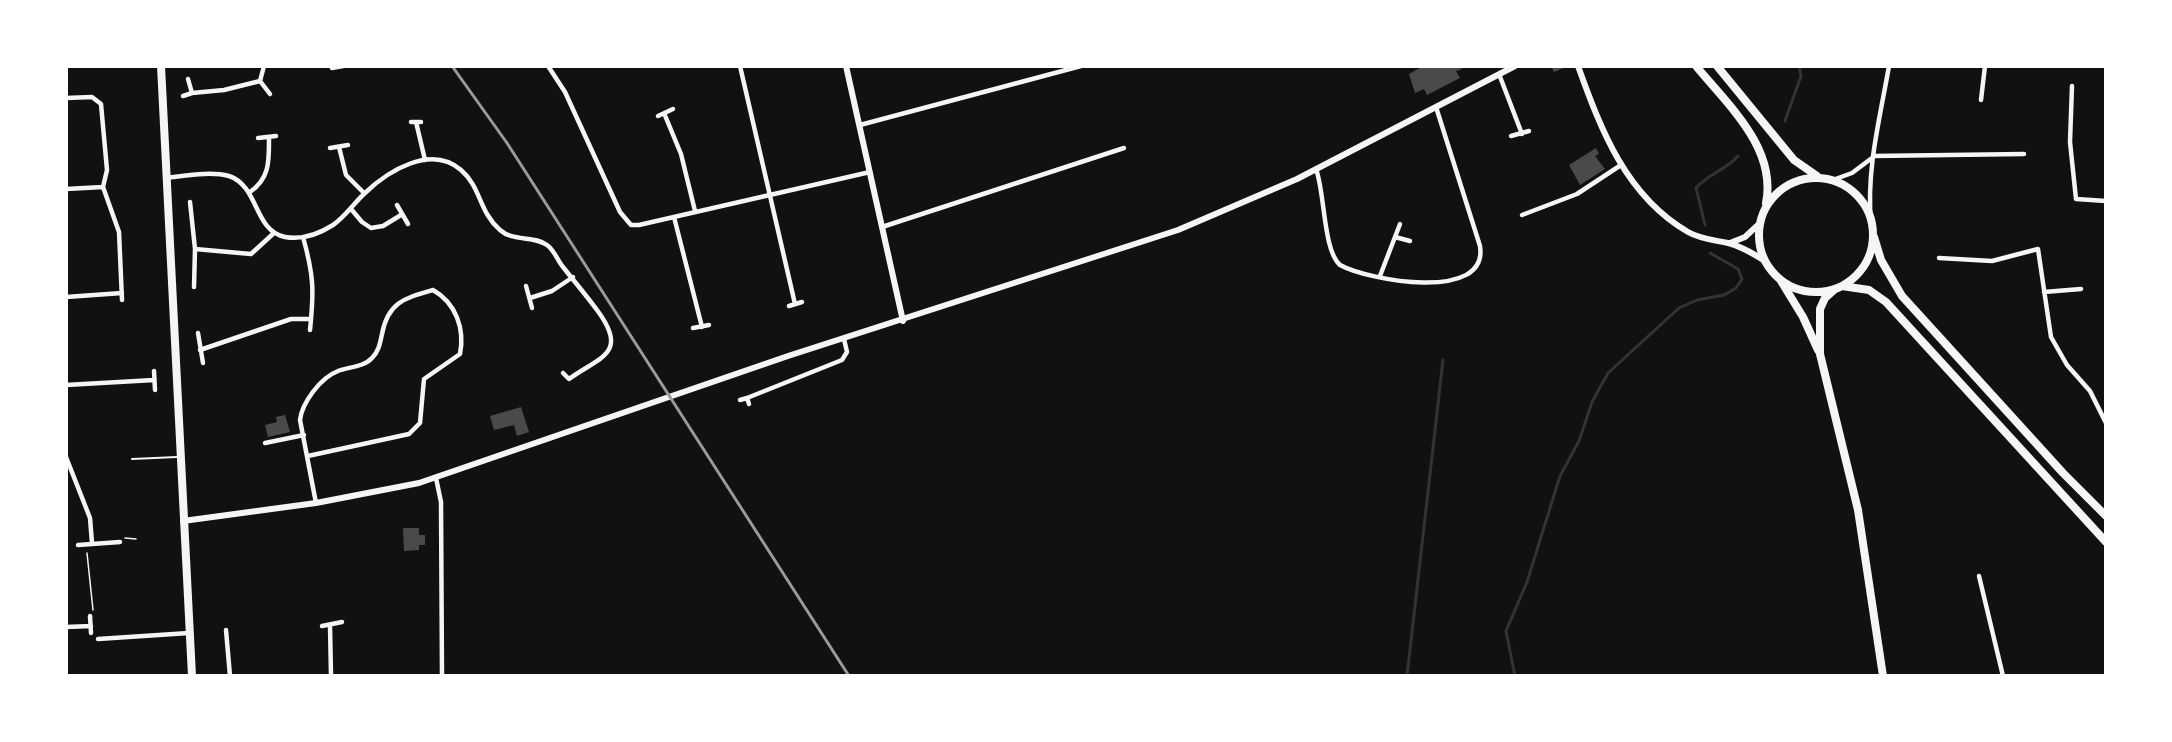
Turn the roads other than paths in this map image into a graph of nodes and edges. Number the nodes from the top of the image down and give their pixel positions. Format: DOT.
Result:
graph roads {
  1 [pos="161,66"];
  2 [pos="264,66"];
  3 [pos="343,66"];
  4 [pos="548,66"];
  5 [pos="740,66"];
  6 [pos="846,66"];
  7 [pos="1081,66"];
  8 [pos="1515,66"];
  9 [pos="1578,66"];
  10 [pos="1696,66"];
  11 [pos="1717,66"];
  12 [pos="1889,66"];
  13 [pos="1985,66"];
  14 [pos="332,68"];
  15 [pos="1499,74"];
  16 [pos="188,79"];
  17 [pos="261,81"];
  18 [pos="2072,86"];
  19 [pos="192,93"];
  20 [pos="270,94"];
  21 [pos="183,96"];
  22 [pos="66,98"];
  23 [pos="1981,100"];
  24 [pos="1436,107"];
  25 [pos="673,109"];
  26 [pos="664,113"];
  27 [pos="658,116"];
  28 [pos="416,122"];
  29 [pos="860,125"];
  30 [pos="1529,131"];
  31 [pos="1522,134"];
  32 [pos="276,136"];
  33 [pos="1511,136"];
  34 [pos="258,138"];
  35 [pos="268,138"];
  36 [pos="348,145"];
  37 [pos="339,147"];
  38 [pos="330,148"];
  39 [pos="1124,148"];
  40 [pos="2024,154"];
  41 [pos="1873,157"];
  42 [pos="425,159"];
  43 [pos="1621,165"];
  44 [pos="1316,169"];
  45 [pos="870,171"];
  46 [pos="1818,177"];
  47 [pos="166,178"];
  48 [pos="1830,181"];
  49 [pos="103,187"];
  50 [pos="66,189"];
  51 [pos="250,192"];
  52 [pos="364,194"];
  53 [pos="770,195"];
  54 [pos="2106,201"];
  55 [pos="190,202"];
  56 [pos="397,205"];
  57 [pos="1765,207"];
  58 [pos="351,209"];
  59 [pos="695,211"];
  60 [pos="401,215"];
  61 [pos="1522,215"];
  62 [pos="674,217"];
  63 [pos="1871,223"];
  64 [pos="408,224"];
  65 [pos="1400,224"];
  66 [pos="1760,224"];
  67 [pos="882,227"];
  68 [pos="274,233"];
  69 [pos="303,237"];
  70 [pos="1395,237"];
  71 [pos="1874,237"];
  72 [pos="1410,241"];
  73 [pos="1730,243"];
  74 [pos="195,249"];
  75 [pos="1939,258"];
  76 [pos="1765,261"];
  77 [pos="573,276"];
  78 [pos="1380,276"];
  79 [pos="1780,279"];
  80 [pos="526,286"];
  81 [pos="194,287"];
  82 [pos="1839,288"];
  83 [pos="2081,289"];
  84 [pos="2044,292"];
  85 [pos="122,293"];
  86 [pos="66,297"];
  87 [pos="530,298"];
  88 [pos="122,300"];
  89 [pos="802,302"];
  90 [pos="795,304"];
  91 [pos="789,306"];
  92 [pos="532,308"];
  93 [pos="311,319"];
  94 [pos="903,321"];
  95 [pos="709,325"];
  96 [pos="702,327"];
  97 [pos="693,328"];
  98 [pos="310,330"];
  99 [pos="198,333"];
  100 [pos="844,339"];
  101 [pos="200,350"];
  102 [pos="1820,354"];
  103 [pos="203,363"];
  104 [pos="154,371"];
  105 [pos="563,373"];
  106 [pos="154,380"];
  107 [pos="66,385"];
  108 [pos="155,390"];
  109 [pos="747,398"];
  110 [pos="740,400"];
  111 [pos="749,404"];
  112 [pos="2106,423"];
  113 [pos="303,435"];
  114 [pos="265,443"];
  115 [pos="66,456"];
  116 [pos="180,456"];
  117 [pos="308,456"];
  118 [pos="132,459"];
  119 [pos="436,478"];
  120 [pos="316,503"];
  121 [pos="2106,516"];
  122 [pos="183,522"];
  123 [pos="120,542"];
  124 [pos="2106,542"];
  125 [pos="92,543"];
  126 [pos="78,545"];
  127 [pos="1979,576"];
  128 [pos="90,616"];
  129 [pos="342,622"];
  130 [pos="330,625"];
  131 [pos="91,626"];
  132 [pos="322,626"];
  133 [pos="66,627"];
  134 [pos="226,630"];
  135 [pos="92,633"];
  136 [pos="189,633"];
  137 [pos="98,639"];
  138 [pos="192,676"];
  139 [pos="230,676"];
  140 [pos="331,676"];
  141 [pos="442,676"];
  142 [pos="1883,676"];
  143 [pos="2003,676"];
  1 -- 47 [label="highway"];
  2 -- 17 [label="street"];
  3 -- 14 [label="street"];
  4 -- 62 [label="street"];
  5 -- 53 [label="street"];
  6 -- 29 [label="street"];
  7 -- 29 [label="street"];
  8 -- 15 [label="street"];
  9 -- 43 [label="street"];
  10 -- 57 [label="main road"];
  11 -- 46 [label="main road"];
  12 -- 41 [label="street"];
  13 -- 23 [label="street"];
  15 -- 24 [label="street"];
  15 -- 31 [label="street"];
  16 -- 19 [label="street"];
  17 -- 19 [label="street"];
  17 -- 20 [label="street"];
  18 -- 54 [label="street"];
  19 -- 21 [label="street"];
  22 -- 49 [label="street"];
  24 -- 44 [label="street"];
  24 -- 78 [label="street"];
  25 -- 26 [label="street"];
  26 -- 27 [label="street"];
  26 -- 59 [label="street"];
  28 -- 42 [label="street"];
  29 -- 45 [label="street"];
  30 -- 31 [label="street"];
  31 -- 33 [label="street"];
  32 -- 35 [label="street"];
  34 -- 35 [label="street"];
  35 -- 51 [label="street"];
  36 -- 37 [label="street"];
  37 -- 38 [label="street"];
  37 -- 52 [label="street"];
  39 -- 67 [label="street"];
  40 -- 41 [label="street"];
  41 -- 48 [label="street"];
  41 -- 63 [label="street"];
  42 -- 52 [label="street"];
  42 -- 77 [label="street"];
  43 -- 61 [label="street"];
  43 -- 73 [label="street"];
  44 -- 78 [label="street"];
  44 -- 94 [label="street"];
  45 -- 53 [label="street"];
  45 -- 67 [label="street"];
  46 -- 48 [label="main road"];
  46 -- 57 [label="main road"];
  47 -- 51 [label="street"];
  47 -- 116 [label="highway"];
  48 -- 63 [label="main road"];
  49 -- 50 [label="street"];
  49 -- 85 [label="street"];
  51 -- 68 [label="street"];
  52 -- 58 [label="street"];
  53 -- 59 [label="street"];
  53 -- 90 [label="street"];
  55 -- 74 [label="street"];
  56 -- 60 [label="street"];
  57 -- 66 [label="main road"];
  58 -- 60 [label="street"];
  58 -- 69 [label="street"];
  59 -- 62 [label="street"];
  60 -- 64 [label="street"];
  62 -- 96 [label="street"];
  63 -- 71 [label="main road"];
  65 -- 70 [label="street"];
  66 -- 73 [label="street"];
  66 -- 76 [label="main road"];
  67 -- 94 [label="street"];
  68 -- 69 [label="street"];
  68 -- 74 [label="street"];
  69 -- 93 [label="street"];
  70 -- 72 [label="street"];
  70 -- 78 [label="street"];
  71 -- 82 [label="main road"];
  71 -- 121 [label="main road"];
  73 -- 76 [label="street"];
  74 -- 81 [label="street"];
  75 -- 84 [label="street"];
  76 -- 79 [label="main road"];
  77 -- 87 [label="street"];
  77 -- 105 [label="street"];
  79 -- 82 [label="main road"];
  79 -- 102 [label="main road"];
  80 -- 87 [label="street"];
  82 -- 102 [label="main road"];
  82 -- 124 [label="main road"];
  83 -- 84 [label="street"];
  84 -- 112 [label="street"];
  85 -- 86 [label="street"];
  85 -- 88 [label="street"];
  87 -- 92 [label="street"];
  89 -- 90 [label="street"];
  90 -- 91 [label="street"];
  93 -- 98 [label="street"];
  93 -- 101 [label="street"];
  94 -- 100 [label="street"];
  95 -- 96 [label="street"];
  96 -- 97 [label="street"];
  99 -- 101 [label="street"];
  100 -- 109 [label="street"];
  100 -- 119 [label="street"];
  101 -- 103 [label="street"];
  102 -- 142 [label="main road"];
  104 -- 106 [label="street"];
  106 -- 107 [label="street"];
  106 -- 108 [label="street"];
  109 -- 110 [label="street"];
  109 -- 111 [label="street"];
  113 -- 114 [label="street"];
  113 -- 117 [label="street"];
  113 -- 117 [label="street"];
  115 -- 125 [label="street"];
  116 -- 118 [label="lane"];
  116 -- 122 [label="highway"];
  117 -- 120 [label="street"];
  119 -- 120 [label="street"];
  119 -- 141 [label="street"];
  120 -- 122 [label="street"];
  122 -- 136 [label="highway"];
  123 -- 125 [label="street"];
  125 -- 126 [label="street"];
  127 -- 143 [label="street"];
  128 -- 131 [label="street"];
  129 -- 130 [label="street"];
  130 -- 132 [label="street"];
  130 -- 140 [label="street"];
  131 -- 133 [label="street"];
  131 -- 135 [label="street"];
  134 -- 139 [label="street"];
  136 -- 137 [label="street"];
  136 -- 138 [label="highway"];
}
